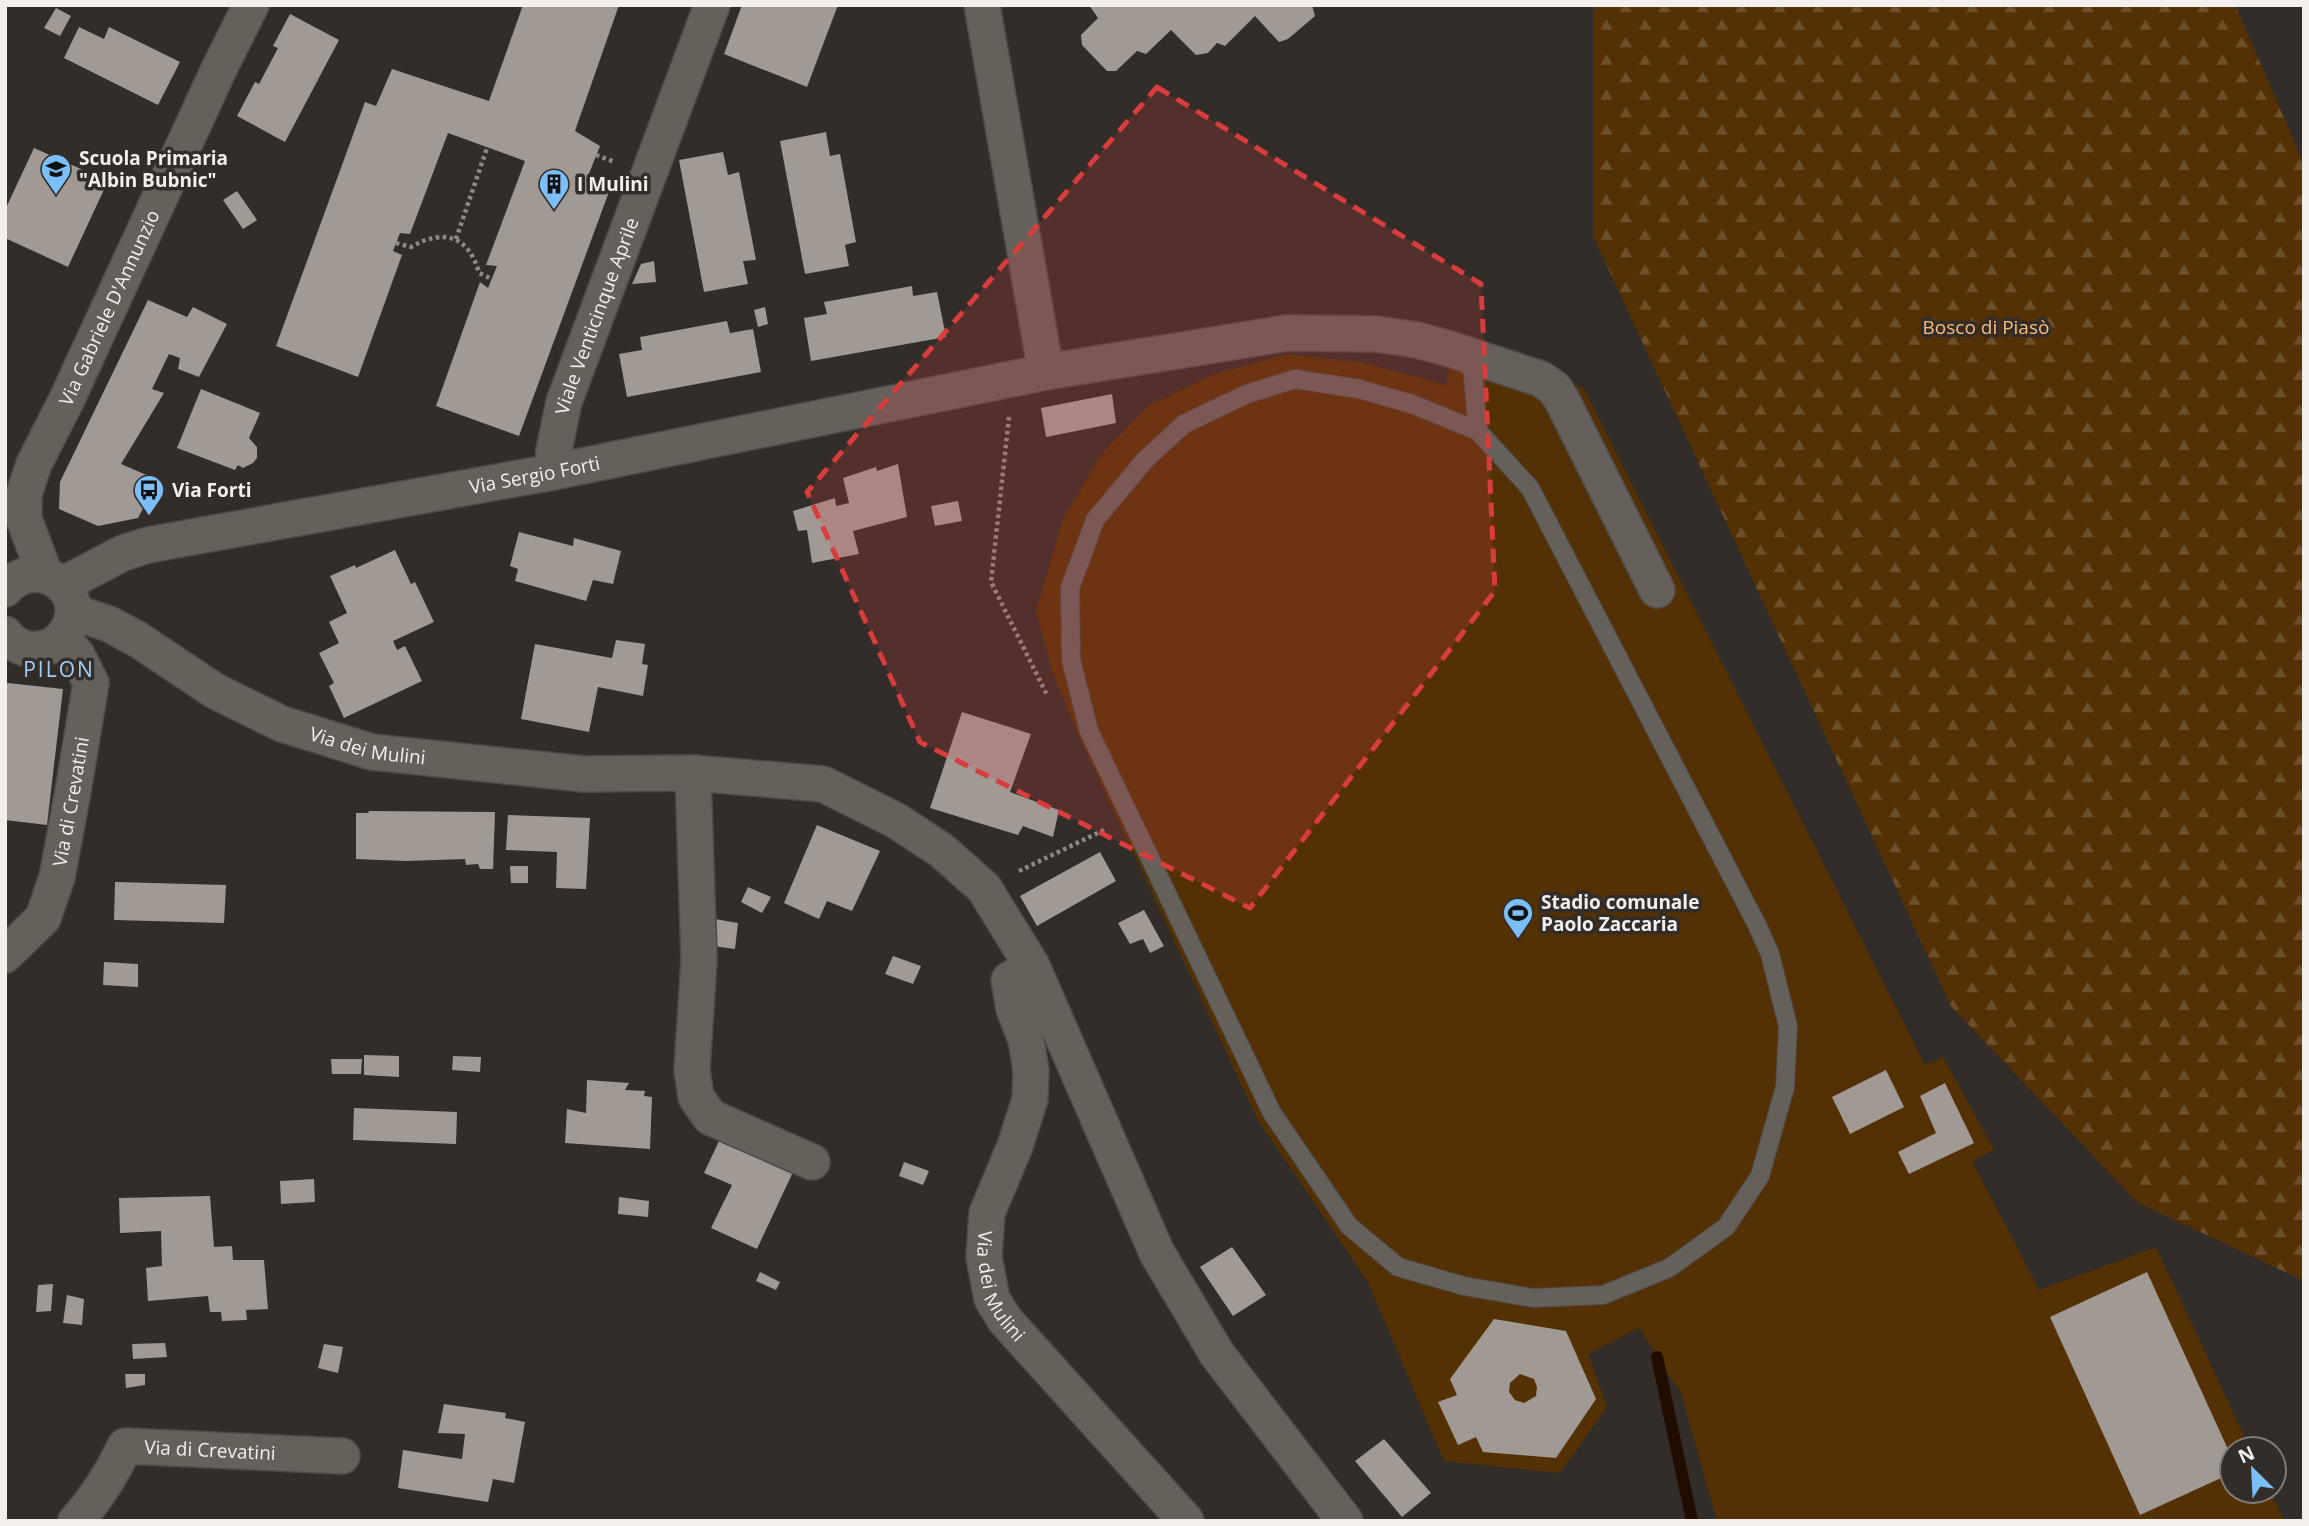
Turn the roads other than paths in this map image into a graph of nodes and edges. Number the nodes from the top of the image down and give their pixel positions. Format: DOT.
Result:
graph roads {
  1 [pos="251,5"];
  2 [pos="712,5"];
  3 [pos="982,5"];
  4 [pos="1471,355"];
  5 [pos="1046,372"];
  6 [pos="1478,431"];
  7 [pos="553,472"];
  8 [pos="5,589"];
  9 [pos="1657,590"];
  10 [pos="61,603"];
  11 [pos="5,634"];
  12 [pos="693,773"];
  13 [pos="5,955"];
  14 [pos="1032,966"];
  15 [pos="812,1162"];
  16 [pos="342,1456"];
  17 [pos="76,1521"];
  18 [pos="1186,1521"];
  19 [pos="1345,1521"];
  1 -- 10 [label="street, Via Gabriele D'Annunzio"];
  2 -- 7 [label="street, Viale Venticinque Aprile"];
  3 -- 5 [label="street"];
  4 -- 5 [label="street"];
  4 -- 6 [label="lane"];
  4 -- 9 [label="street"];
  5 -- 7 [label="street, Via Sergio Forti"];
  6 -- 6 [label="lane"];
  7 -- 10 [label="street, Via Sergio Forti"];
  8 -- 10 [label="street"];
  10 -- 11 [label="street"];
  10 -- 12 [label="street, Via dei Mulini"];
  10 -- 13 [label="street, Via di Crevatini"];
  12 -- 14 [label="street, Via dei Mulini"];
  12 -- 15 [label="street"];
  14 -- 18 [label="street, Via dei Mulini"];
  14 -- 19 [label="street, Via dei Mulini"];
  16 -- 17 [label="street, Via di Crevatini"];
}
